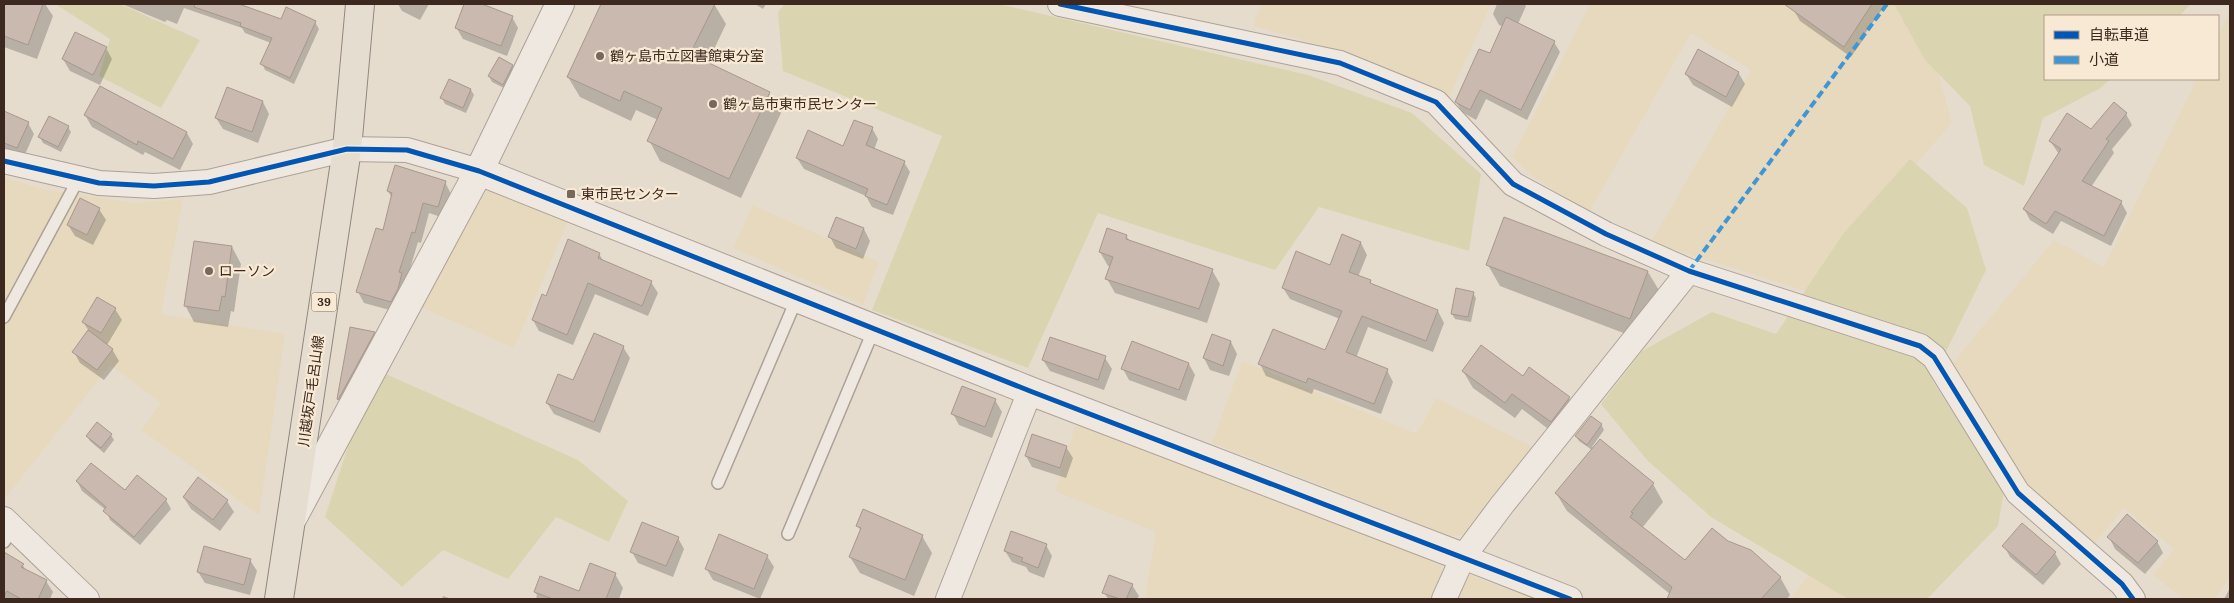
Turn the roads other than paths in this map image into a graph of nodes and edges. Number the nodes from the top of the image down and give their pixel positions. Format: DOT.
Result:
graph roads {
  1 [pos="360,4"];
  2 [pos="560,4"];
  3 [pos="1060,4"];
  4 [pos="346,150"];
  5 [pos="4,161"];
  6 [pos="479,171"];
  7 [pos="79,178"];
  8 [pos="1689,271"];
  9 [pos="797,298"];
  10 [pos="4,317"];
  11 [pos="874,329"];
  12 [pos="1030,391"];
  13 [pos="718,483"];
  14 [pos="292,519"];
  15 [pos="7,529"];
  16 [pos="788,534"];
  17 [pos="1463,557"];
  18 [pos="84,598"];
  19 [pos="279,599"];
  20 [pos="948,599"];
  21 [pos="1444,599"];
  22 [pos="1570,599"];
  23 [pos="2133,599"];
  1 -- 4 [label="main road, 川越坂戸毛呂山線 / 39"];
  2 -- 6 [label="street"];
  3 -- 8 [label="street"];
  4 -- 6 [label="street"];
  4 -- 7 [label="street"];
  4 -- 14 [label="main road, 川越坂戸毛呂山線 / 39"];
  5 -- 7 [label="street"];
  6 -- 9 [label="street"];
  6 -- 14 [label="street"];
  7 -- 10 [label="lane"];
  8 -- 17 [label="street"];
  8 -- 23 [label="street"];
  9 -- 11 [label="street"];
  9 -- 13 [label="lane"];
  11 -- 12 [label="street"];
  11 -- 16 [label="lane"];
  12 -- 17 [label="street"];
  12 -- 20 [label="street"];
  14 -- 19 [label="main road, 川越坂戸毛呂山線 / 39"];
  15 -- 18 [label="street"];
  17 -- 21 [label="street"];
  17 -- 22 [label="street"];
}
